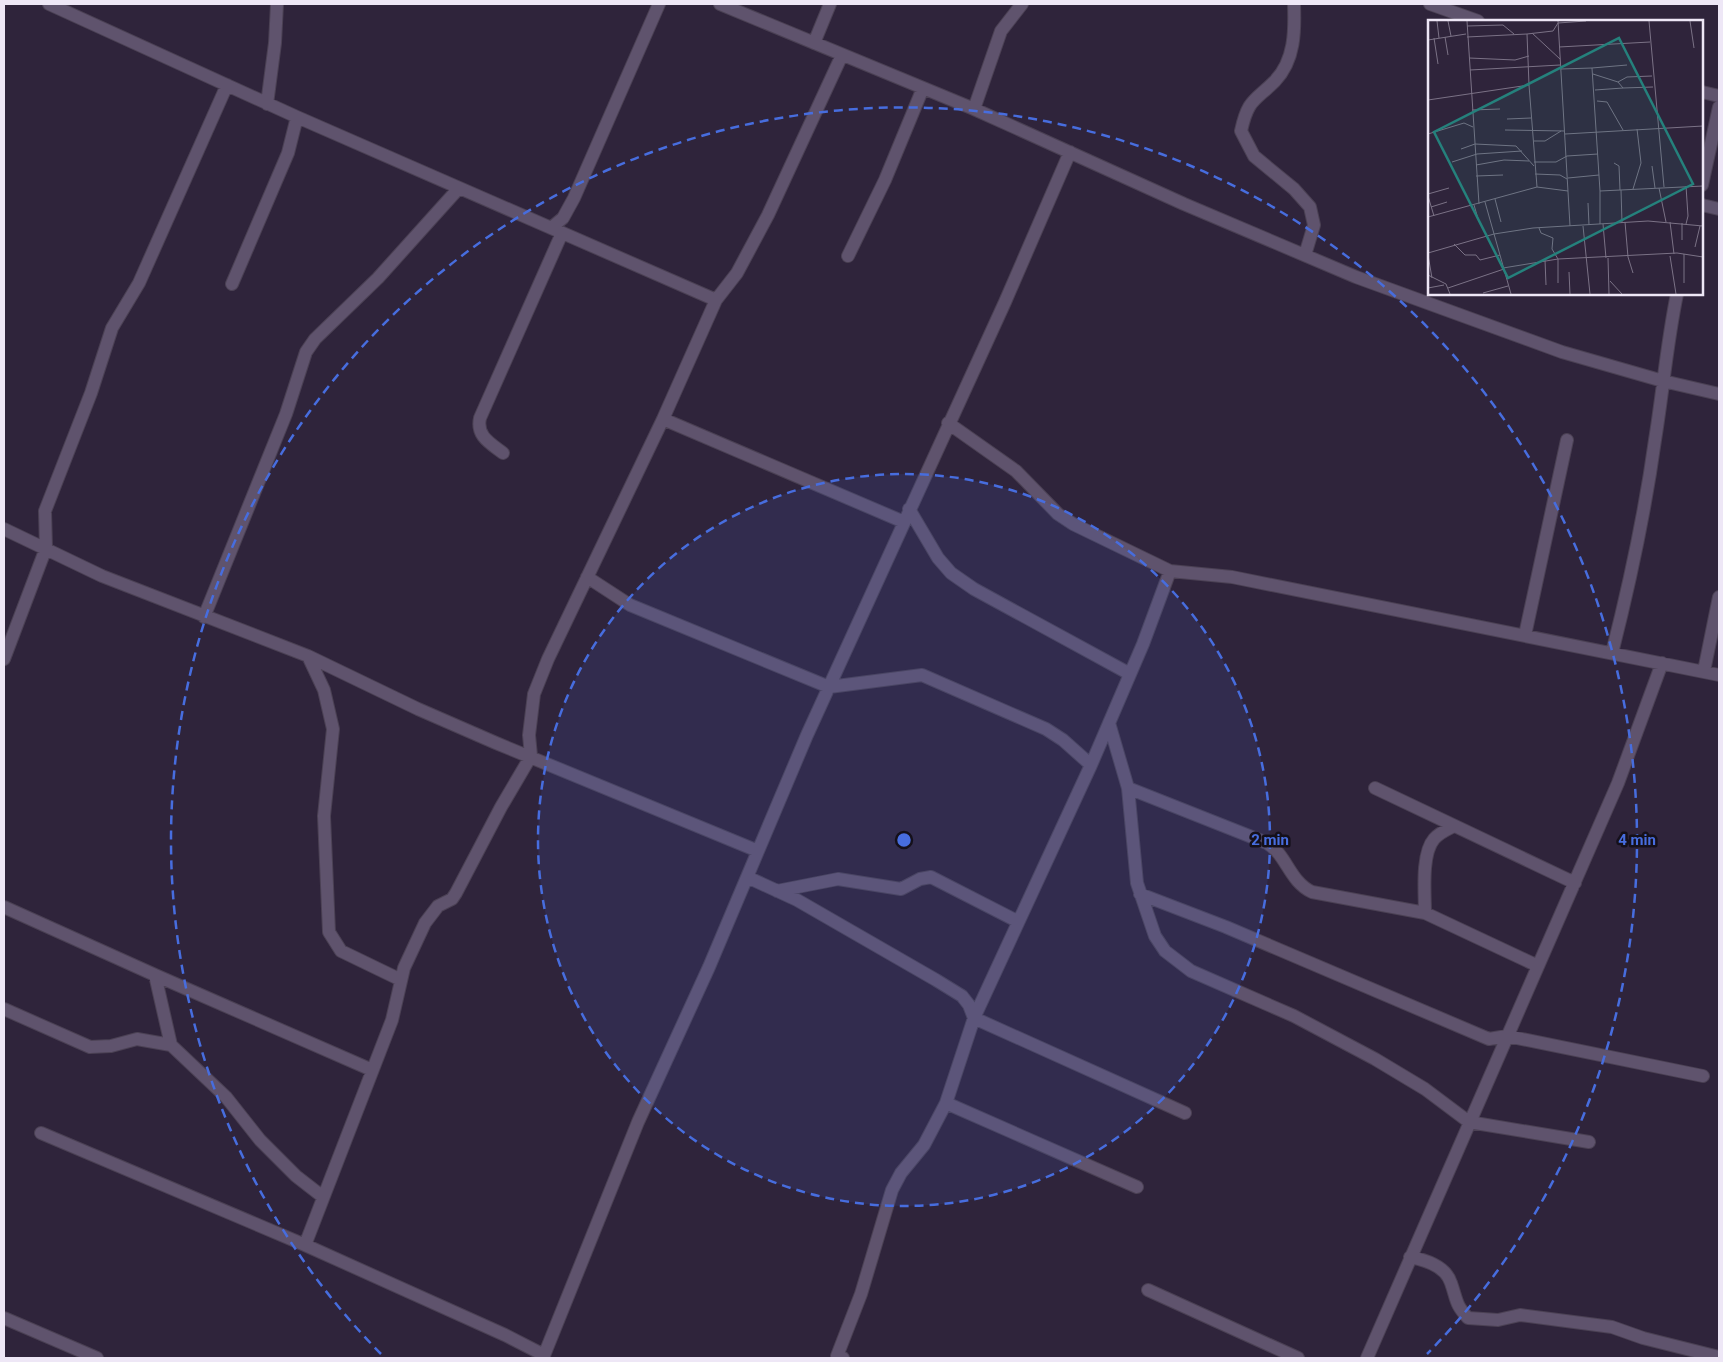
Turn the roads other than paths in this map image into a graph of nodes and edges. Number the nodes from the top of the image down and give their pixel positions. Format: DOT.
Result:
graph roads {
  1 [pos="48,4"];
  2 [pos="277,4"];
  3 [pos="659,4"];
  4 [pos="720,4"];
  5 [pos="830,4"];
  6 [pos="1022,4"];
  7 [pos="1294,4"];
  8 [pos="1430,4"];
  9 [pos="62,7"];
  10 [pos="1475,20"];
  11 [pos="814,43"];
  12 [pos="842,54"];
  13 [pos="227,85"];
  14 [pos="923,88"];
  15 [pos="1703,92"];
  16 [pos="1719,96"];
  17 [pos="267,104"];
  18 [pos="1719,107"];
  19 [pos="974,109"];
  20 [pos="297,117"];
  21 [pos="1070,152"];
  22 [pos="1703,180"];
  23 [pos="459,188"];
  24 [pos="1703,205"];
  25 [pos="1719,209"];
  26 [pos="557,230"];
  27 [pos="1305,255"];
  28 [pos="848,256"];
  29 [pos="232,284"];
  30 [pos="1677,295"];
  31 [pos="716,300"];
  32 [pos="1663,381"];
  33 [pos="1719,394"];
  34 [pos="663,419"];
  35 [pos="948,423"];
  36 [pos="1567,440"];
  37 [pos="504,453"];
  38 [pos="909,509"];
  39 [pos="904,522"];
  40 [pos="4,529"];
  41 [pos="46,548"];
  42 [pos="1170,571"];
  43 [pos="587,577"];
  44 [pos="1719,597"];
  45 [pos="204,617"];
  46 [pos="1525,635"];
  47 [pos="1612,653"];
  48 [pos="308,656"];
  49 [pos="4,660"];
  50 [pos="1662,663"];
  51 [pos="1704,672"];
  52 [pos="1130,674"];
  53 [pos="1719,675"];
  54 [pos="829,687"];
  55 [pos="1109,723"];
  56 [pos="531,756"];
  57 [pos="1091,765"];
  58 [pos="1128,788"];
  59 [pos="1375,788"];
  60 [pos="1454,826"];
  61 [pos="758,851"];
  62 [pos="747,877"];
  63 [pos="1575,883"];
  64 [pos="777,891"];
  65 [pos="1140,894"];
  66 [pos="4,907"];
  67 [pos="1425,913"];
  68 [pos="1017,921"];
  69 [pos="1538,966"];
  70 [pos="155,975"];
  71 [pos="400,980"];
  72 [pos="4,1008"];
  73 [pos="974,1018"];
  74 [pos="1507,1036"];
  75 [pos="171,1044"];
  76 [pos="372,1070"];
  77 [pos="1703,1076"];
  78 [pos="946,1103"];
  79 [pos="1185,1113"];
  80 [pos="1469,1122"];
  81 [pos="41,1133"];
  82 [pos="1589,1142"];
  83 [pos="1137,1187"];
  84 [pos="323,1197"];
  85 [pos="304,1245"];
  86 [pos="1410,1257"];
  87 [pos="1148,1290"];
  88 [pos="4,1318"];
  89 [pos="544,1357"];
  90 [pos="1719,1357"];
  91 [pos="97,1358"];
  92 [pos="838,1358"];
  93 [pos="1298,1358"];
  94 [pos="1367,1358"];
  1 -- 9 [label="street"];
  2 -- 17 [label="street"];
  3 -- 26 [label="street"];
  4 -- 11 [label="street"];
  5 -- 11 [label="street"];
  6 -- 19 [label="street"];
  7 -- 27 [label="street"];
  8 -- 10 [label="street"];
  9 -- 13 [label="street"];
  11 -- 12 [label="street"];
  12 -- 14 [label="street"];
  12 -- 31 [label="street"];
  13 -- 17 [label="street"];
  13 -- 41 [label="street"];
  14 -- 19 [label="street"];
  14 -- 28 [label="street"];
  15 -- 16 [label="street"];
  17 -- 20 [label="street"];
  18 -- 22 [label="street"];
  19 -- 21 [label="street"];
  20 -- 23 [label="street"];
  20 -- 29 [label="street"];
  21 -- 27 [label="street"];
  21 -- 35 [label="street"];
  23 -- 26 [label="street"];
  23 -- 45 [label="street"];
  24 -- 25 [label="street"];
  26 -- 31 [label="street"];
  26 -- 37 [label="street"];
  27 -- 32 [label="street"];
  30 -- 32 [label="street"];
  31 -- 34 [label="street"];
  32 -- 33 [label="street"];
  32 -- 47 [label="street"];
  34 -- 39 [label="street"];
  34 -- 43 [label="street"];
  35 -- 38 [label="street"];
  35 -- 42 [label="street"];
  36 -- 46 [label="street"];
  38 -- 39 [label="street"];
  38 -- 52 [label="street"];
  39 -- 54 [label="street"];
  40 -- 41 [label="street"];
  41 -- 45 [label="street"];
  41 -- 49 [label="street"];
  42 -- 46 [label="street"];
  42 -- 52 [label="street"];
  43 -- 54 [label="street"];
  43 -- 56 [label="street"];
  44 -- 51 [label="street"];
  45 -- 48 [label="street"];
  46 -- 47 [label="street"];
  47 -- 50 [label="street"];
  48 -- 56 [label="street"];
  48 -- 71 [label="street"];
  50 -- 51 [label="street"];
  50 -- 63 [label="street"];
  51 -- 53 [label="street"];
  52 -- 55 [label="street"];
  54 -- 57 [label="street"];
  54 -- 61 [label="street"];
  55 -- 57 [label="street"];
  55 -- 58 [label="street"];
  56 -- 61 [label="street"];
  56 -- 71 [label="street"];
  57 -- 68 [label="street"];
  58 -- 65 [label="street"];
  58 -- 67 [label="street"];
  59 -- 60 [label="street"];
  60 -- 63 [label="street"];
  60 -- 67 [label="street"];
  61 -- 62 [label="street"];
  62 -- 64 [label="street"];
  62 -- 89 [label="street"];
  63 -- 69 [label="street"];
  64 -- 68 [label="street"];
  64 -- 73 [label="street"];
  65 -- 74 [label="street"];
  65 -- 80 [label="street"];
  66 -- 70 [label="street"];
  67 -- 69 [label="street"];
  68 -- 73 [label="street"];
  69 -- 74 [label="street"];
  70 -- 75 [label="street"];
  70 -- 76 [label="street"];
  71 -- 76 [label="street"];
  72 -- 75 [label="street"];
  73 -- 78 [label="street"];
  73 -- 79 [label="street"];
  74 -- 77 [label="street"];
  74 -- 80 [label="street"];
  75 -- 84 [label="street"];
  76 -- 84 [label="street"];
  78 -- 83 [label="street"];
  78 -- 92 [label="street"];
  80 -- 82 [label="street"];
  80 -- 86 [label="street"];
  81 -- 85 [label="street"];
  84 -- 85 [label="street"];
  85 -- 89 [label="street"];
  86 -- 90 [label="street"];
  86 -- 94 [label="street"];
  87 -- 93 [label="street"];
  88 -- 91 [label="street"];
}
